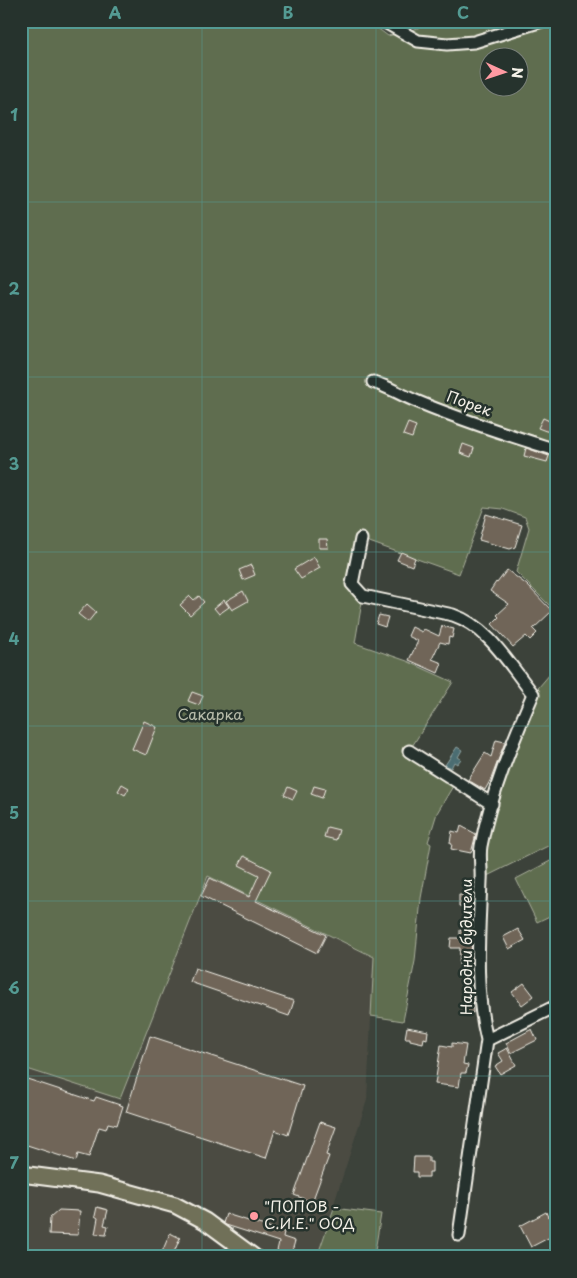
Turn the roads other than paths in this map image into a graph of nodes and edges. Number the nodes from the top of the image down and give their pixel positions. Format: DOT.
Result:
graph roads {
  1 [pos="383,21"];
  2 [pos="542,21"];
  3 [pos="373,382"];
  4 [pos="556,450"];
  5 [pos="361,539"];
  6 [pos="409,751"];
  7 [pos="492,804"];
  8 [pos="556,1006"];
  9 [pos="487,1040"];
  10 [pos="21,1174"];
  11 [pos="459,1235"];
  12 [pos="254,1257"];
  1 -- 2 [label="street"];
  3 -- 4 [label="street, Порек"];
  5 -- 7 [label="street, Народни будители"];
  6 -- 7 [label="street"];
  7 -- 9 [label="street, Народни будители"];
  8 -- 9 [label="street"];
  9 -- 11 [label="street, Народни будители"];
  10 -- 12 [label="main road"];
}
